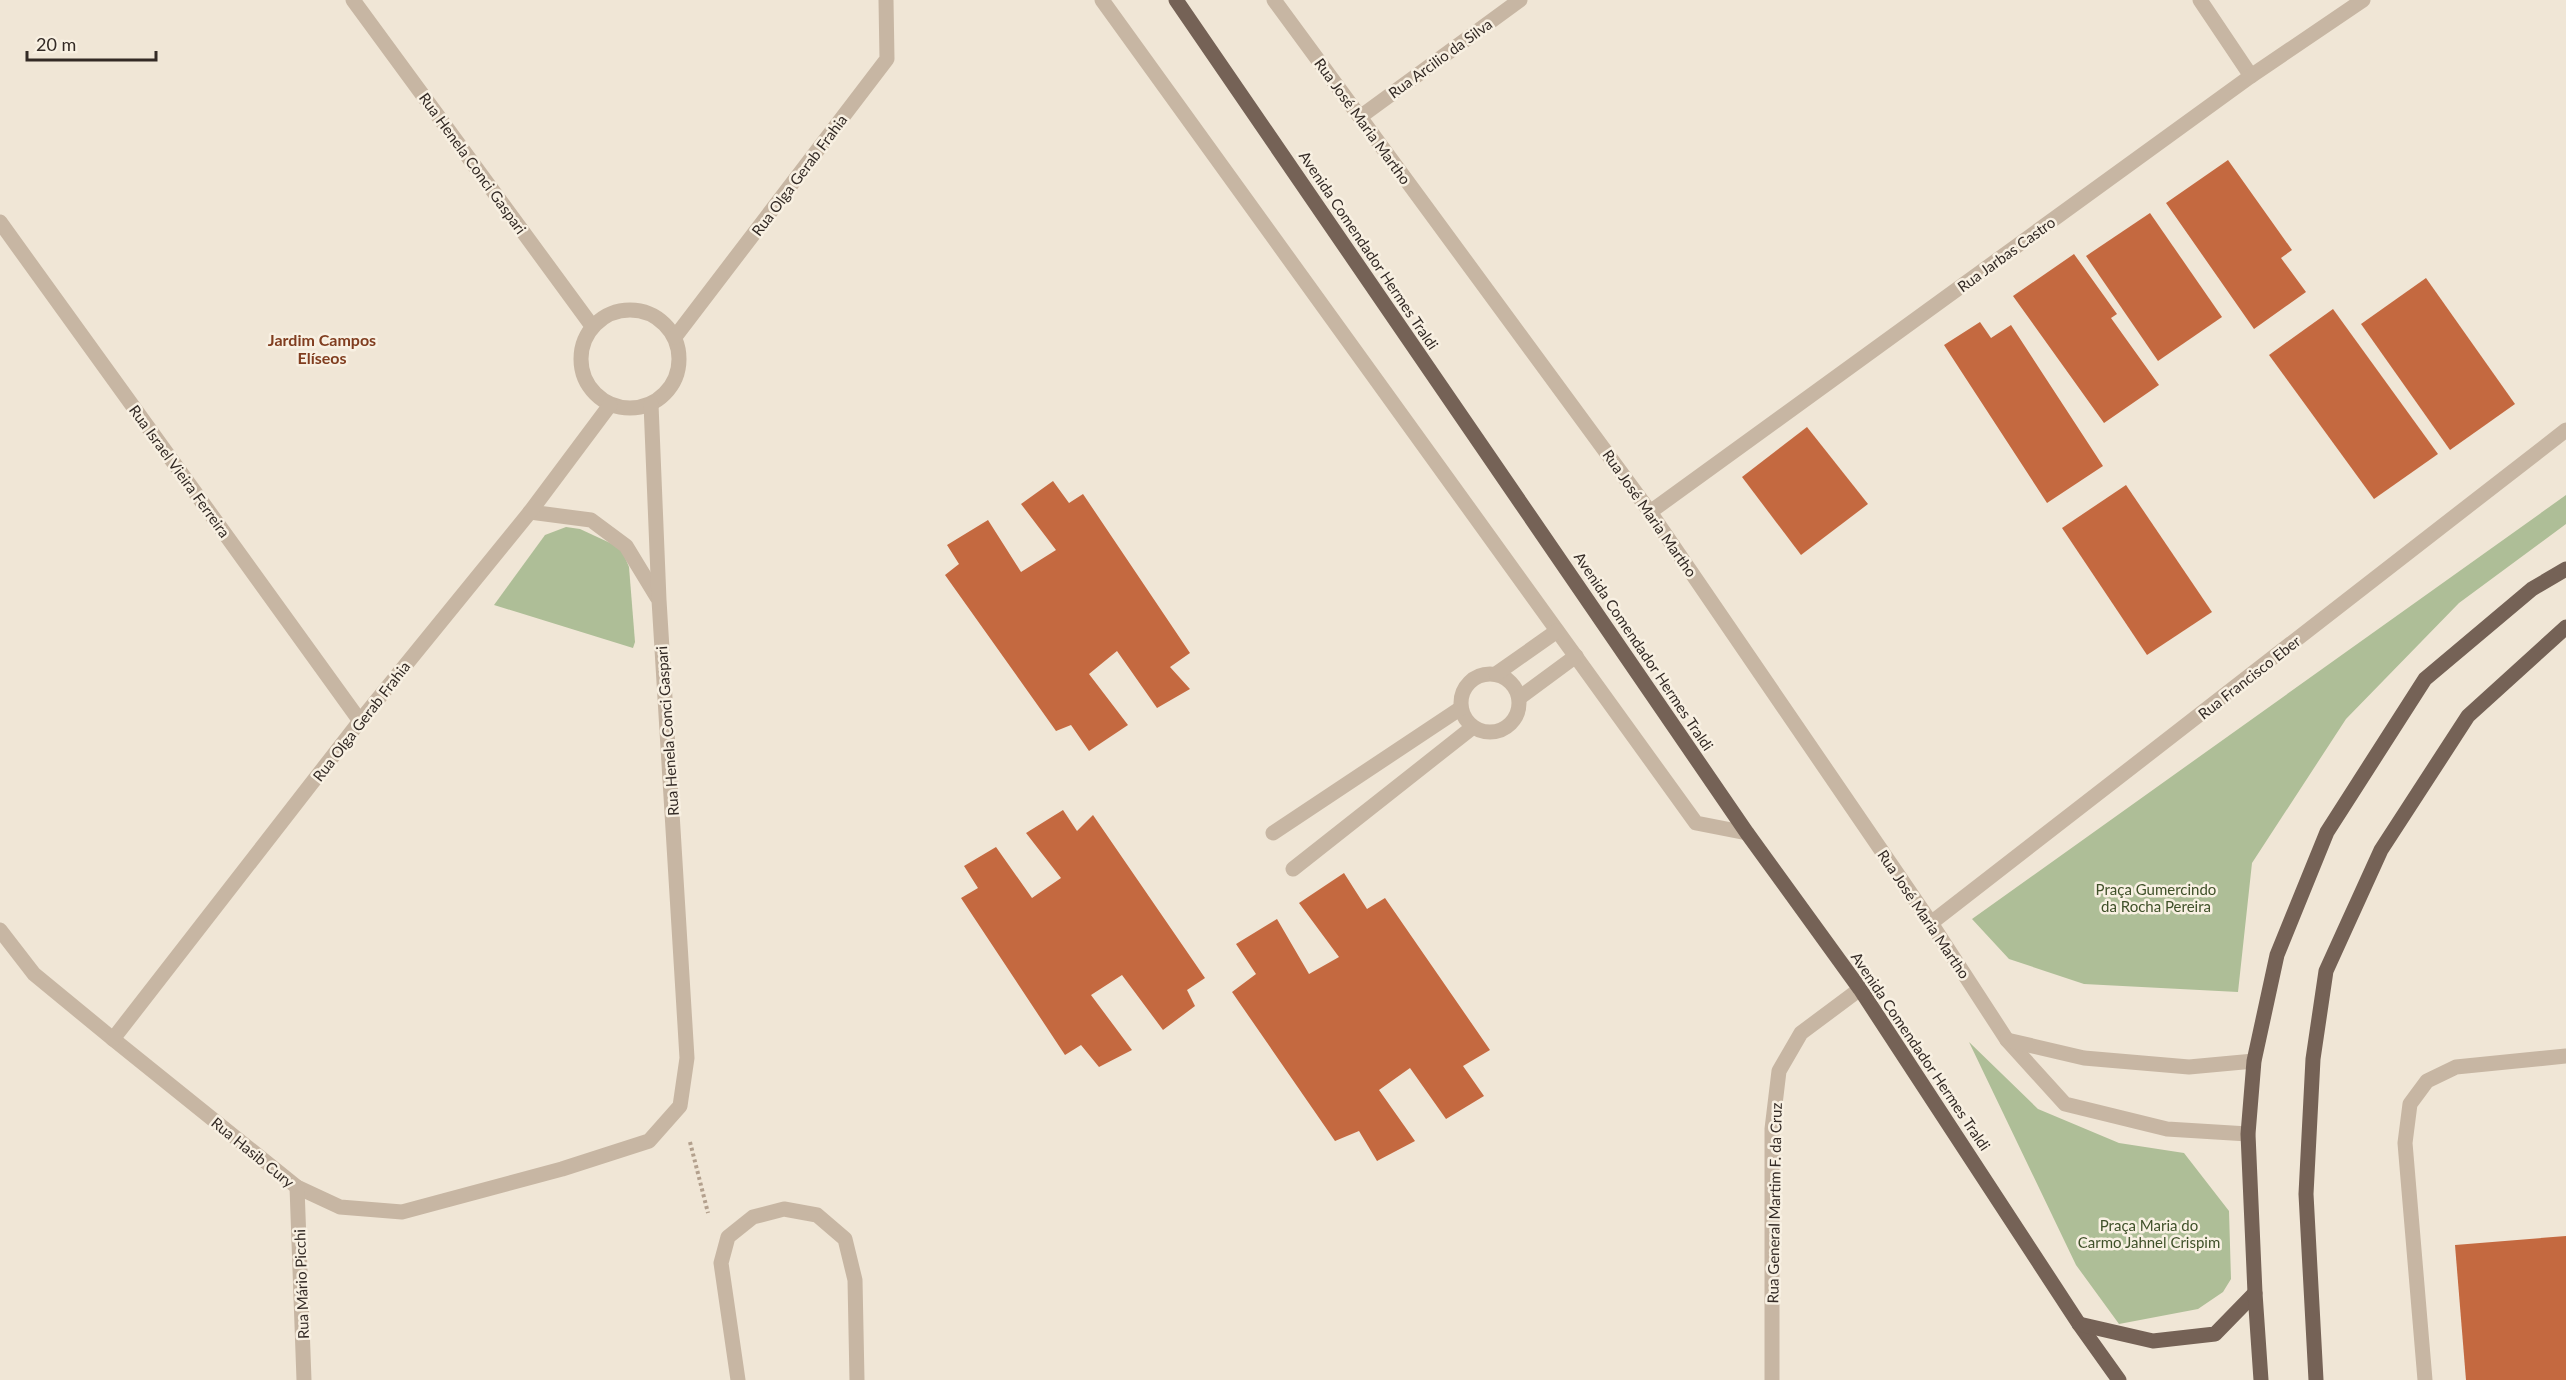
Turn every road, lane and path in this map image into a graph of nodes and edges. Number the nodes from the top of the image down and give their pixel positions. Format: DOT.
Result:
graph roads {
  1 [pos="353,0"];
  2 [pos="886,0"];
  3 [pos="1102,0"];
  4 [pos="1176,0"];
  5 [pos="1274,0"];
  6 [pos="1520,0"];
  7 [pos="2200,0"];
  8 [pos="2364,0"];
  9 [pos="2251,76"];
  10 [pos="1360,117"];
  11 [pos="0,222"];
  12 [pos="592,326"];
  13 [pos="675,337"];
  14 [pos="651,404"];
  15 [pos="610,405"];
  16 [pos="2566,430"];
  17 [pos="530,512"];
  18 [pos="1650,512"];
  19 [pos="2566,569"];
  20 [pos="659,600"];
  21 [pos="2566,627"];
  22 [pos="1557,631"];
  23 [pos="1575,656"];
  24 [pos="1496,674"];
  25 [pos="1519,698"];
  26 [pos="1461,708"];
  27 [pos="360,721"];
  28 [pos="1473,727"];
  29 [pos="1273,833"];
  30 [pos="1747,833"];
  31 [pos="1293,869"];
  32 [pos="1931,923"];
  33 [pos="0,930"];
  34 [pos="1860,989"];
  35 [pos="113,1039"];
  36 [pos="2007,1040"];
  37 [pos="2566,1056"];
  38 [pos="2254,1061"];
  39 [pos="681,1106"];
  40 [pos="2248,1134"];
  41 [pos="297,1187"];
  42 [pos="721,1263"];
  43 [pos="2255,1293"];
  44 [pos="2079,1324"];
  45 [pos="304,1380"];
  46 [pos="738,1380"];
  47 [pos="857,1380"];
  48 [pos="1772,1380"];
  49 [pos="2119,1380"];
  50 [pos="2261,1380"];
  51 [pos="2316,1380"];
  52 [pos="2425,1380"];
  1 -- 12 [label="street, Rua Henela Conci Gaspari"];
  2 -- 13 [label="street, Rua Olga Gerab Frahia"];
  3 -- 22 [label="street"];
  4 -- 30 [label="main road, Avenida Comendador Hermes Traldi"];
  5 -- 10 [label="street, Rua José Maria Martho"];
  6 -- 10 [label="street, Rua Arcilio da Silva"];
  7 -- 9 [label="street"];
  8 -- 9 [label="street, Rua Jarbas Castro"];
  9 -- 18 [label="street, Rua Jarbas Castro"];
  10 -- 18 [label="street, Rua José Maria Martho"];
  11 -- 27 [label="street, Rua Israel Vieira Ferreira"];
  12 -- 13 [label="street"];
  12 -- 15 [label="street"];
  13 -- 14 [label="street"];
  14 -- 15 [label="street"];
  14 -- 20 [label="street, Rua Henela Conci Gaspari"];
  15 -- 17 [label="street, Rua Olga Gerab Frahia"];
  16 -- 32 [label="street, Rua Francisco Eber"];
  17 -- 20 [label="street"];
  17 -- 27 [label="street, Rua Olga Gerab Frahia"];
  18 -- 32 [label="street, Rua José Maria Martho"];
  19 -- 38 [label="main road"];
  20 -- 39 [label="street, Rua Henela Conci Gaspari"];
  21 -- 51 [label="main road"];
  22 -- 23 [label="street"];
  22 -- 24 [label="street"];
  23 -- 25 [label="street"];
  23 -- 30 [label="street"];
  24 -- 25 [label="street"];
  24 -- 26 [label="street"];
  25 -- 28 [label="street"];
  26 -- 28 [label="street"];
  26 -- 29 [label="street"];
  27 -- 35 [label="street, Rua Olga Gerab Frahia"];
  28 -- 31 [label="street"];
  30 -- 34 [label="main road, Avenida Comendador Hermes Traldi"];
  32 -- 36 [label="street, Rua José Maria Martho"];
  33 -- 35 [label="street, Rua Hasib Cury"];
  34 -- 44 [label="main road, Avenida Comendador Hermes Traldi"];
  34 -- 48 [label="street, Rua General Martim F. da Cruz"];
  35 -- 41 [label="street, Rua Hasib Cury"];
  36 -- 38 [label="street"];
  36 -- 40 [label="street, Rua José Maria Martho"];
  37 -- 52 [label="street"];
  38 -- 40 [label="main road"];
  39 -- 41 [label="street, Rua Hasib Cury"];
  39 -- 42 [label="path"];
  40 -- 43 [label="main road"];
  41 -- 45 [label="street, Rua Mário Picchi"];
  42 -- 46 [label="street"];
  42 -- 47 [label="street"];
  43 -- 44 [label="main road"];
  43 -- 50 [label="main road"];
  44 -- 49 [label="main road, Avenida Comendador Hermes Traldi"];
}
